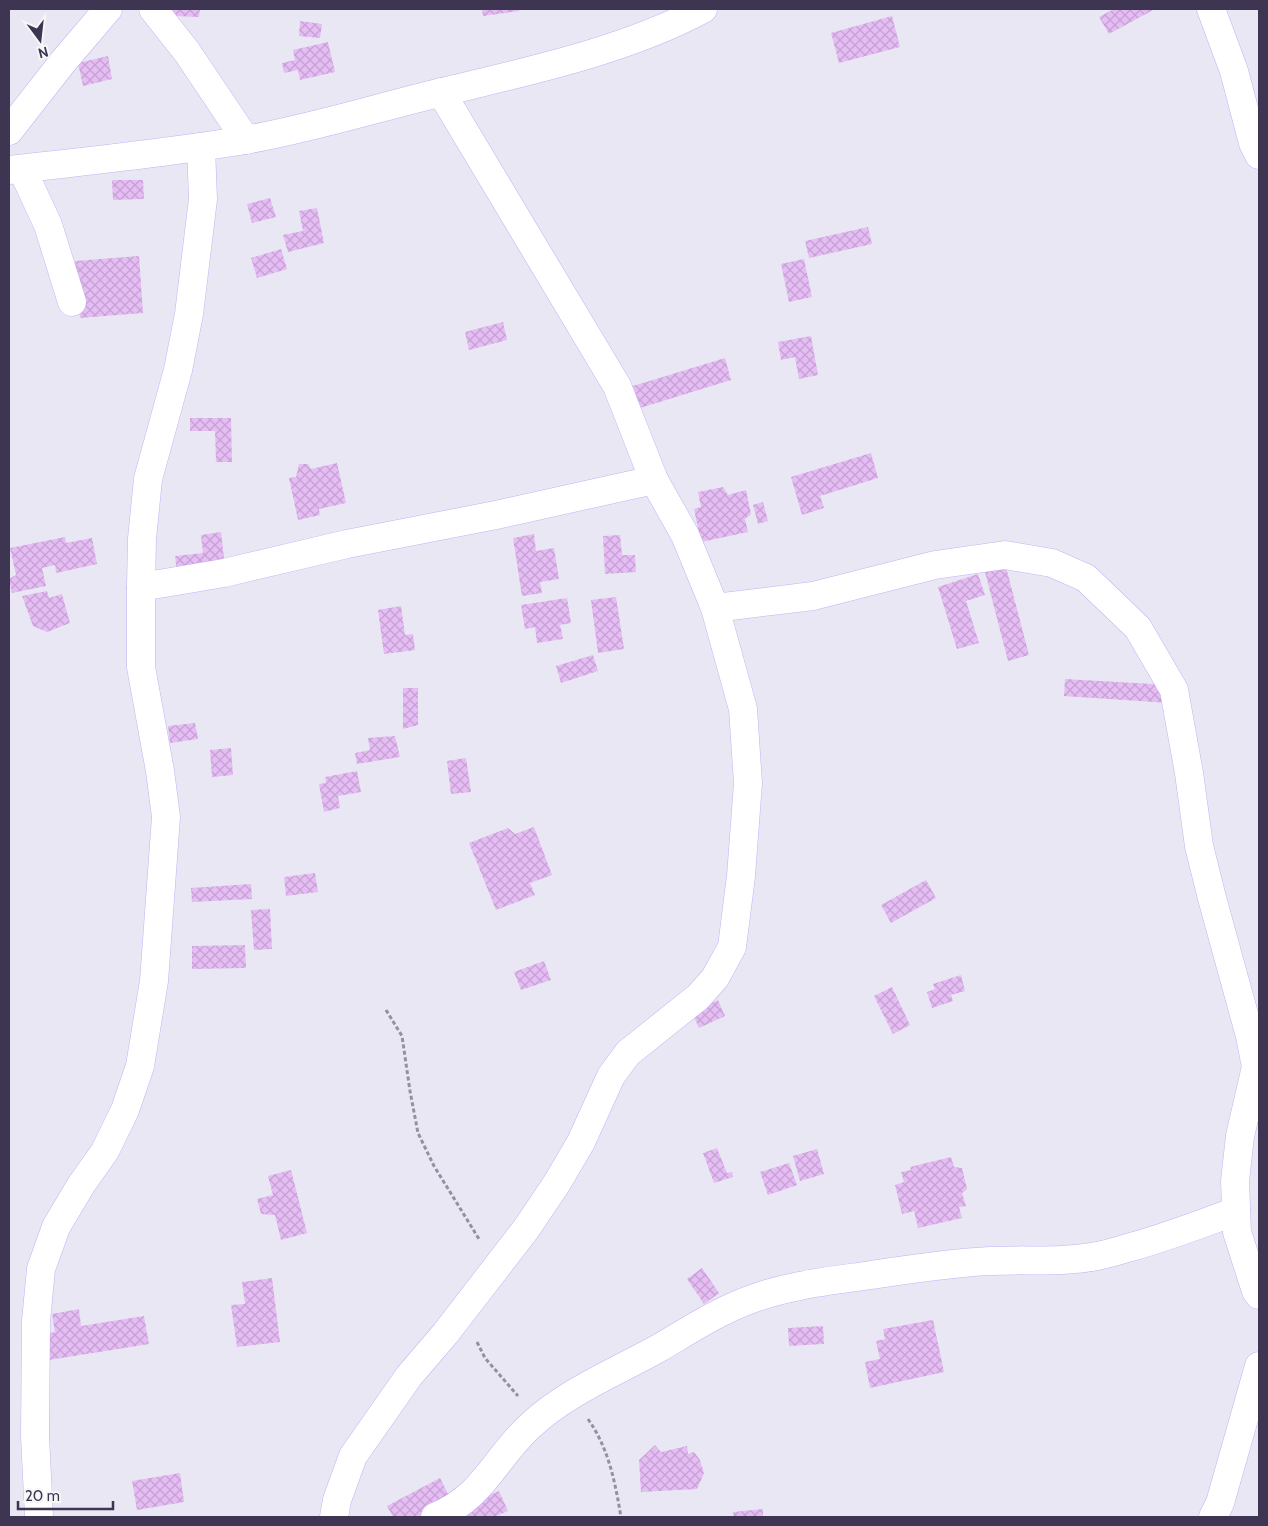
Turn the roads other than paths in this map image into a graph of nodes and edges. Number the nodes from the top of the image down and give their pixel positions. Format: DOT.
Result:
graph roads {
  1 [pos="108,9"];
  2 [pos="152,9"];
  3 [pos="703,9"];
  4 [pos="1211,9"];
  5 [pos="441,92"];
  6 [pos="9,131"];
  7 [pos="246,140"];
  8 [pos="201,147"];
  9 [pos="1259,155"];
  10 [pos="15,170"];
  11 [pos="72,302"];
  12 [pos="654,480"];
  13 [pos="140,587"];
  14 [pos="714,608"];
  15 [pos="1236,1212"];
  16 [pos="1259,1295"];
  17 [pos="1259,1366"];
  18 [pos="39,1517"];
  19 [pos="334,1517"];
  20 [pos="435,1517"];
  21 [pos="1213,1517"];
  1 -- 6 [label="street"];
  2 -- 7 [label="street"];
  3 -- 5 [label="street"];
  4 -- 9 [label="street"];
  5 -- 7 [label="street"];
  5 -- 12 [label="street"];
  7 -- 8 [label="street"];
  8 -- 10 [label="street"];
  8 -- 13 [label="street"];
  10 -- 11 [label="street"];
  12 -- 13 [label="street"];
  12 -- 14 [label="street"];
  13 -- 18 [label="street"];
  14 -- 15 [label="street"];
  14 -- 19 [label="street"];
  15 -- 16 [label="street"];
  15 -- 20 [label="street"];
  17 -- 21 [label="street"];
}
